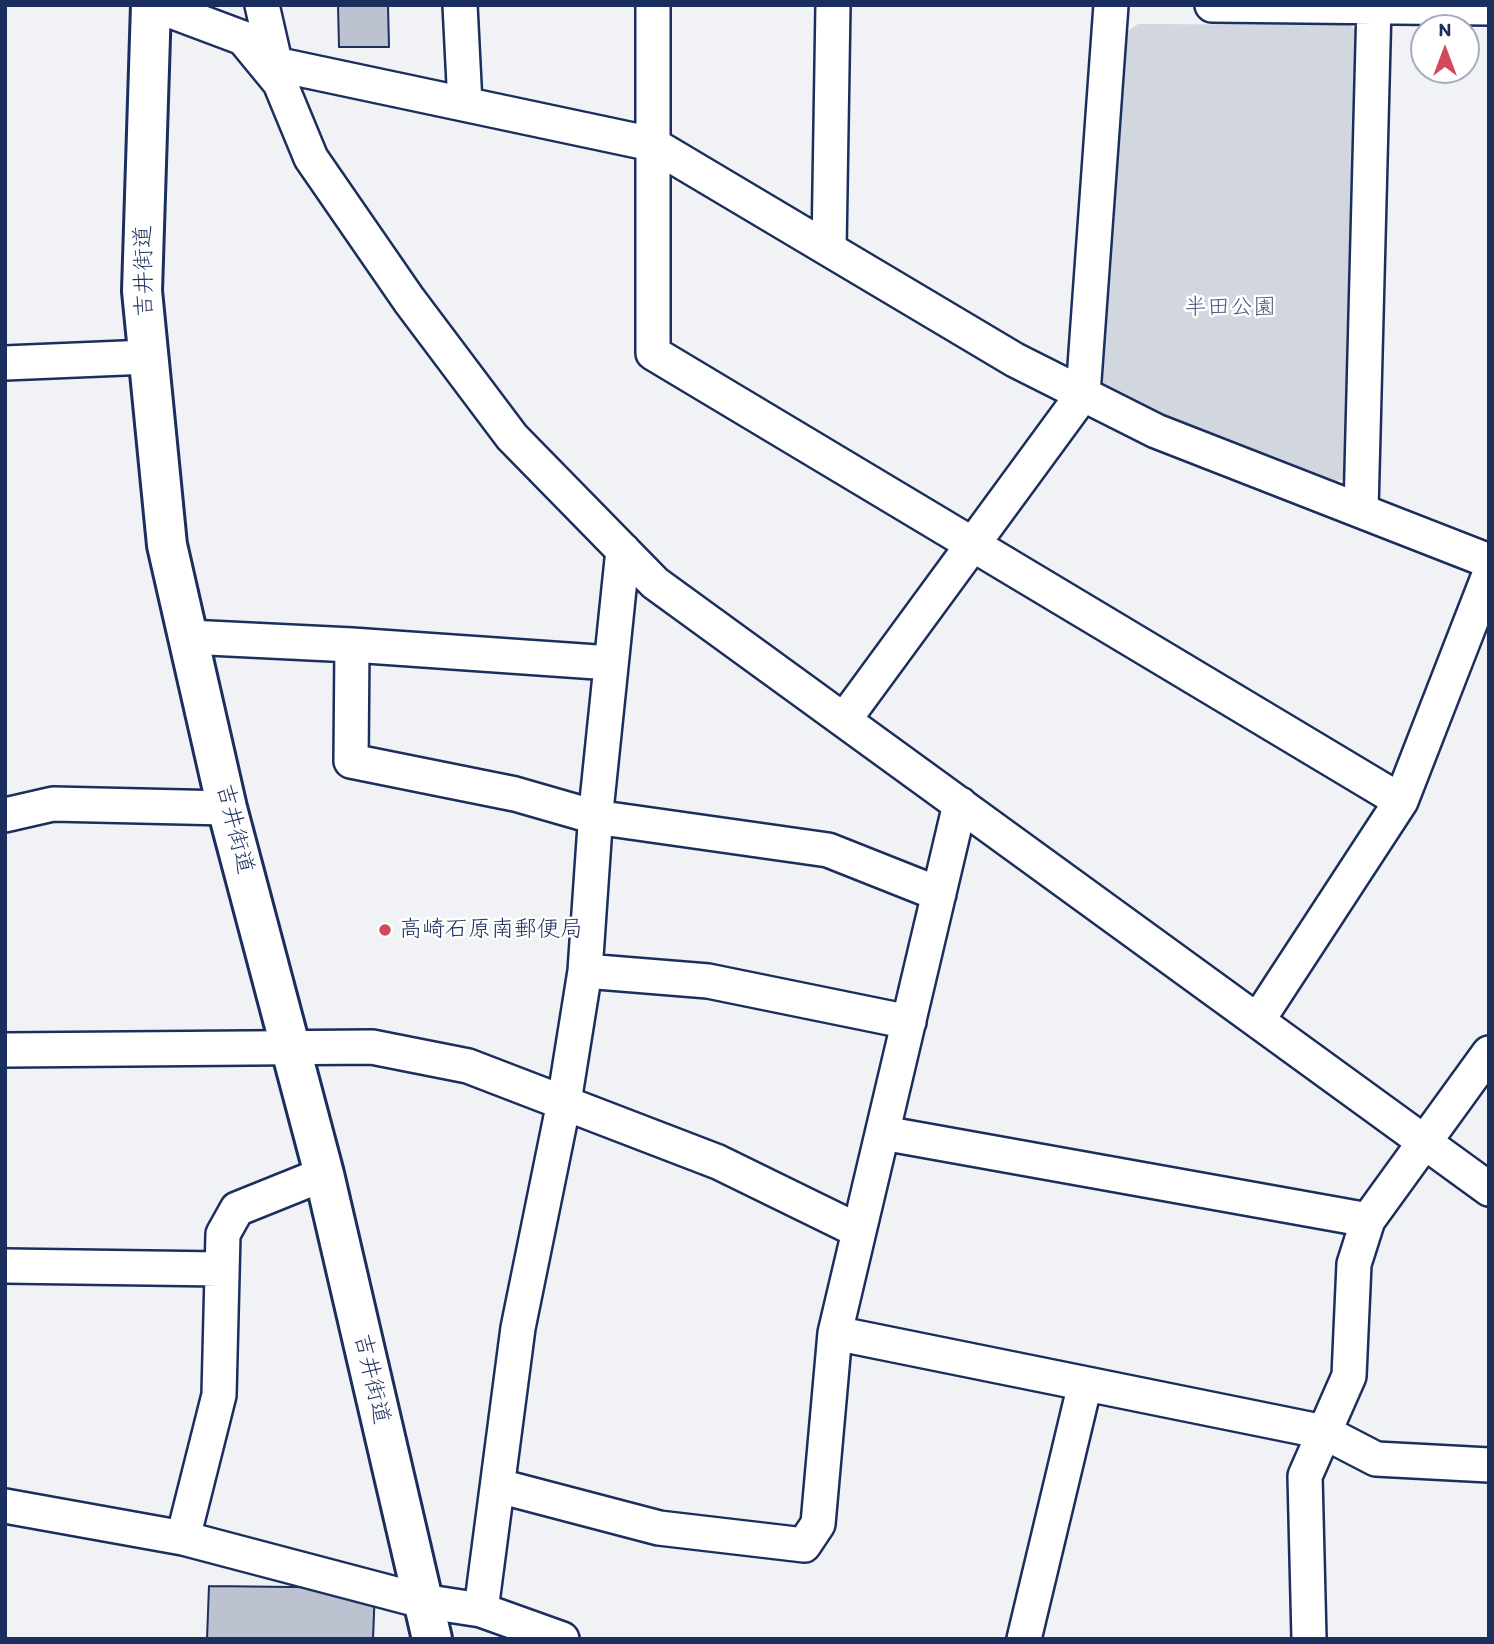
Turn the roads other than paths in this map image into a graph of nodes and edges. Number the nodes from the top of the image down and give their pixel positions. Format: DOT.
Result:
graph roads {
  1 [pos="153,5"];
  2 [pos="262,5"];
  3 [pos="460,5"];
  4 [pos="653,5"];
  5 [pos="833,5"];
  6 [pos="1111,5"];
  7 [pos="1212,5"];
  8 [pos="1374,6"];
  9 [pos="1489,8"];
  10 [pos="277,74"];
  11 [pos="465,104"];
  12 [pos="652,144"];
  13 [pos="829,249"];
  14 [pos="148,357"];
  15 [pos="5,363"];
  16 [pos="1083,394"];
  17 [pos="1361,510"];
  18 [pos="972,545"];
  19 [pos="623,550"];
  20 [pos="1489,561"];
  21 [pos="1489,575"];
  22 [pos="188,637"];
  23 [pos="352,645"];
  24 [pos="611,663"];
  25 [pos="844,720"];
  26 [pos="1401,802"];
  27 [pos="960,804"];
  28 [pos="227,808"];
  29 [pos="5,814"];
  30 [pos="595,817"];
  31 [pos="939,894"];
  32 [pos="585,971"];
  33 [pos="1258,1020"];
  34 [pos="909,1023"];
  35 [pos="291,1049"];
  36 [pos="5,1050"];
  37 [pos="1489,1053"];
  38 [pos="564,1102"];
  39 [pos="883,1133"];
  40 [pos="1425,1141"];
  41 [pos="324,1174"];
  42 [pos="1489,1189"];
  43 [pos="1368,1220"];
  44 [pos="859,1231"];
  45 [pos="5,1266"];
  46 [pos="221,1269"];
  47 [pos="835,1333"];
  48 [pos="1085,1384"];
  49 [pos="1324,1432"];
  50 [pos="1489,1465"];
  51 [pos="499,1486"];
  52 [pos="5,1506"];
  53 [pos="183,1538"];
  54 [pos="422,1601"];
  55 [pos="481,1610"];
  56 [pos="432,1639"];
  57 [pos="562,1639"];
  58 [pos="1024,1639"];
  59 [pos="1309,1639"];
  1 -- 10 [label="street"];
  1 -- 14 [label="main road, 吉井街道"];
  2 -- 10 [label="street"];
  3 -- 11 [label="street"];
  4 -- 12 [label="street"];
  5 -- 13 [label="street"];
  6 -- 16 [label="street"];
  7 -- 8 [label="street"];
  8 -- 9 [label="street"];
  8 -- 17 [label="street"];
  10 -- 11 [label="street"];
  10 -- 19 [label="street"];
  11 -- 12 [label="street"];
  12 -- 13 [label="street"];
  12 -- 18 [label="street"];
  13 -- 16 [label="street"];
  14 -- 15 [label="street"];
  14 -- 22 [label="main road, 吉井街道"];
  16 -- 17 [label="street"];
  16 -- 18 [label="street"];
  17 -- 20 [label="street"];
  18 -- 25 [label="street"];
  18 -- 26 [label="street"];
  19 -- 24 [label="street"];
  19 -- 25 [label="street"];
  21 -- 26 [label="street"];
  22 -- 23 [label="street"];
  22 -- 28 [label="main road, 吉井街道"];
  23 -- 24 [label="street"];
  23 -- 30 [label="street"];
  24 -- 30 [label="street"];
  25 -- 27 [label="street"];
  26 -- 33 [label="street"];
  27 -- 31 [label="street"];
  27 -- 33 [label="street"];
  28 -- 29 [label="street"];
  28 -- 35 [label="main road, 吉井街道"];
  30 -- 31 [label="street"];
  30 -- 32 [label="street"];
  31 -- 34 [label="street"];
  32 -- 34 [label="street"];
  32 -- 38 [label="street"];
  33 -- 40 [label="street"];
  34 -- 39 [label="street"];
  35 -- 36 [label="street"];
  35 -- 38 [label="street"];
  35 -- 41 [label="main road, 吉井街道"];
  37 -- 40 [label="street"];
  38 -- 44 [label="street"];
  38 -- 51 [label="street"];
  39 -- 43 [label="street"];
  39 -- 44 [label="street"];
  40 -- 42 [label="street"];
  40 -- 43 [label="street"];
  41 -- 46 [label="street"];
  41 -- 54 [label="main road, 吉井街道"];
  43 -- 49 [label="street"];
  44 -- 47 [label="street"];
  45 -- 46 [label="street"];
  46 -- 53 [label="street"];
  47 -- 48 [label="street"];
  47 -- 51 [label="street"];
  48 -- 49 [label="street"];
  48 -- 58 [label="street"];
  49 -- 50 [label="street"];
  49 -- 59 [label="street"];
  51 -- 55 [label="street"];
  52 -- 53 [label="street"];
  53 -- 54 [label="street"];
  54 -- 55 [label="street"];
  54 -- 56 [label="main road, 吉井街道"];
  55 -- 57 [label="street"];
}
